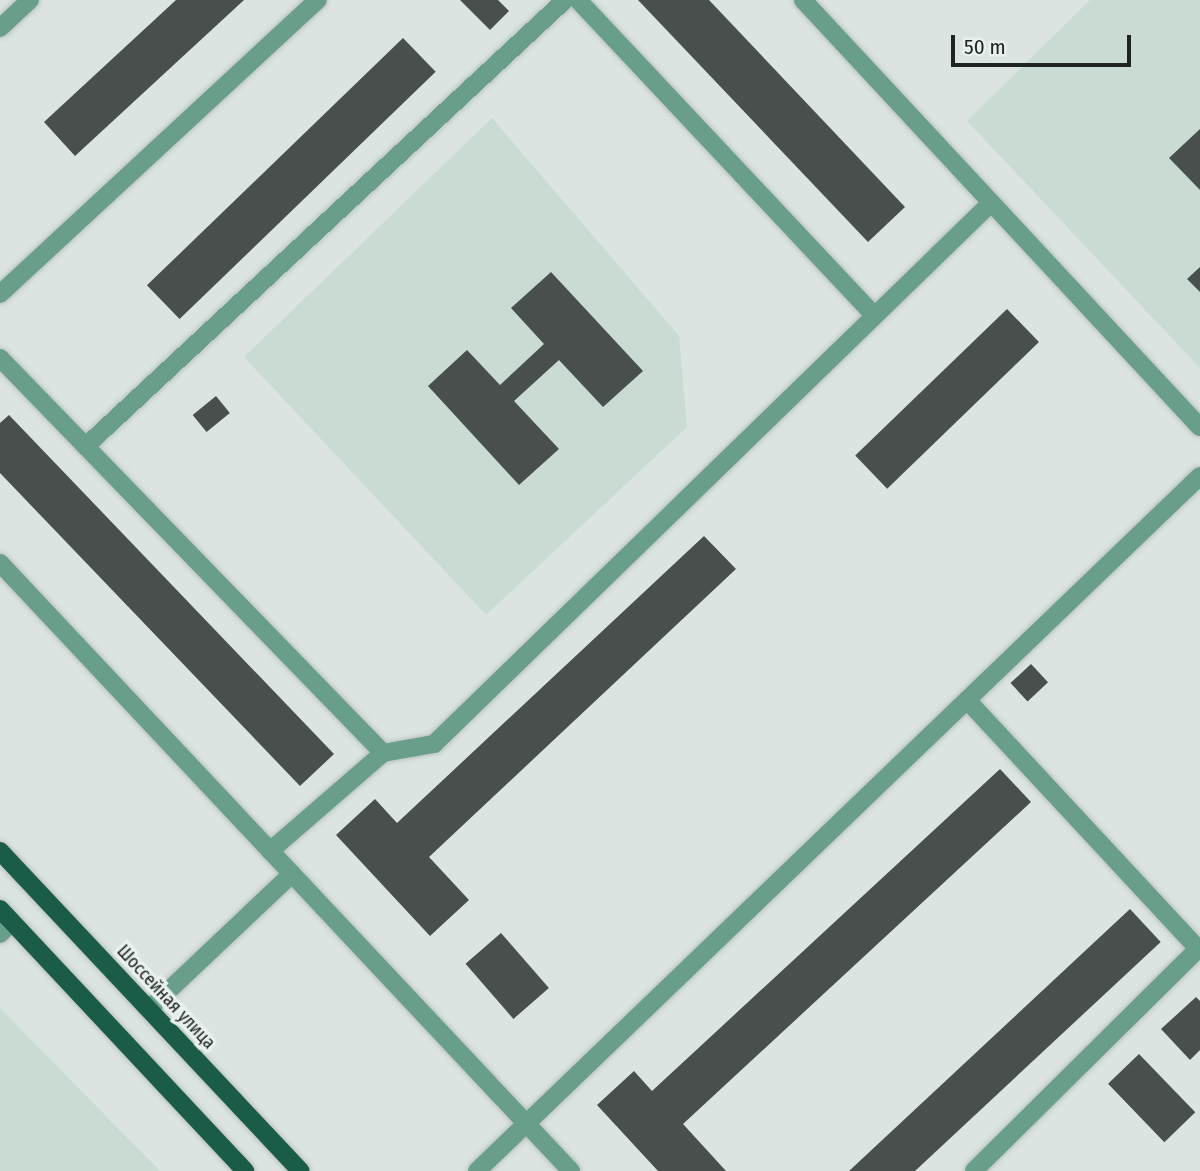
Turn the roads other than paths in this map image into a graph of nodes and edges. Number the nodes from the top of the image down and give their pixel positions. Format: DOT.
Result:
graph roads {
  1 [pos="30,0"];
  2 [pos="318,0"];
  3 [pos="565,0"];
  4 [pos="578,0"];
  5 [pos="803,0"];
  6 [pos="0,28"];
  7 [pos="991,203"];
  8 [pos="0,294"];
  9 [pos="874,315"];
  10 [pos="0,358"];
  11 [pos="1200,427"];
  12 [pos="86,446"];
  13 [pos="1200,477"];
  14 [pos="0,563"];
  15 [pos="967,700"];
  16 [pos="383,753"];
  17 [pos="270,850"];
  18 [pos="0,851"];
  19 [pos="292,874"];
  20 [pos="4,922"];
  21 [pos="149,1009"];
  22 [pos="526,1123"];
  23 [pos="246,1171"];
  24 [pos="302,1171"];
  25 [pos="477,1171"];
  26 [pos="571,1171"];
  27 [pos="974,1171"];
  1 -- 6 [label="street"];
  2 -- 8 [label="street"];
  3 -- 12 [label="street"];
  4 -- 9 [label="street"];
  5 -- 7 [label="street"];
  7 -- 9 [label="street"];
  7 -- 11 [label="street"];
  9 -- 16 [label="street"];
  10 -- 12 [label="street"];
  12 -- 16 [label="street"];
  13 -- 15 [label="street"];
  14 -- 17 [label="street"];
  15 -- 22 [label="street"];
  15 -- 27 [label="street"];
  16 -- 17 [label="street"];
  17 -- 19 [label="street"];
  18 -- 21 [label="main road, Шоссейная улица"];
  19 -- 21 [label="street"];
  19 -- 22 [label="street"];
  20 -- 23 [label="main road"];
  21 -- 24 [label="main road, Шоссейная улица"];
  22 -- 25 [label="street"];
  22 -- 26 [label="street"];
}
